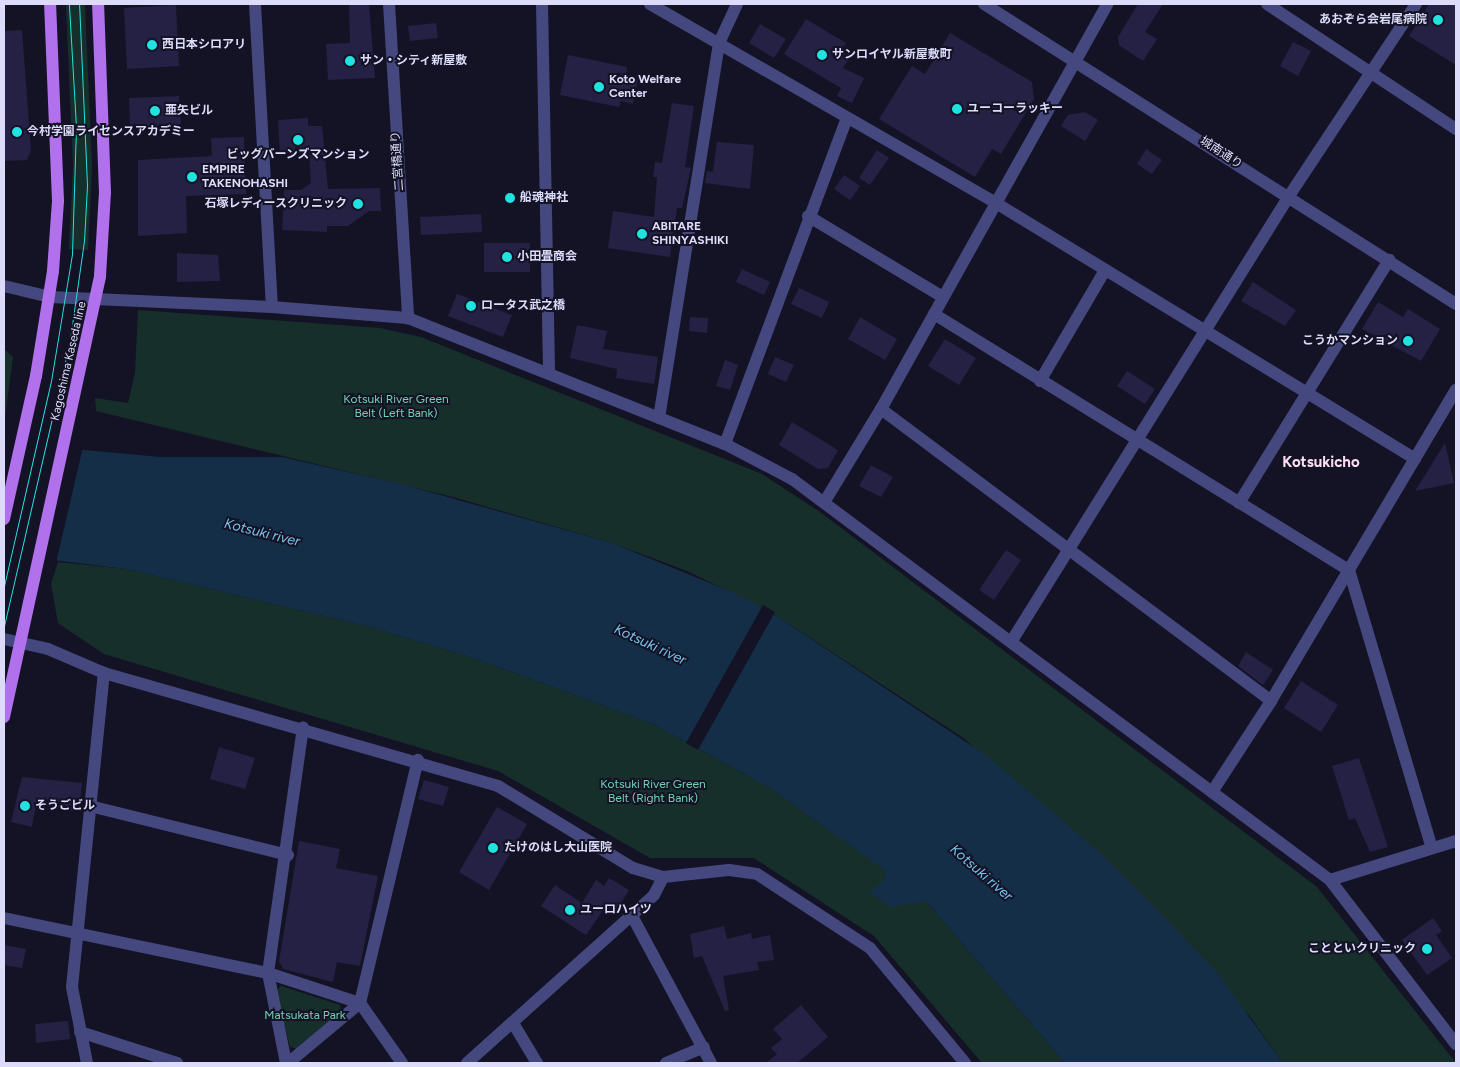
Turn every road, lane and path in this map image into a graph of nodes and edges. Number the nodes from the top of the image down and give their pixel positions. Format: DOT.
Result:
graph roads {
  1 [pos="50,4"];
  2 [pos="98,4"];
  3 [pos="255,4"];
  4 [pos="389,4"];
  5 [pos="542,4"];
  6 [pos="650,4"];
  7 [pos="737,4"];
  8 [pos="984,4"];
  9 [pos="1107,4"];
  10 [pos="1267,4"];
  11 [pos="1416,4"];
  12 [pos="719,43"];
  13 [pos="1076,60"];
  14 [pos="1369,73"];
  15 [pos="847,118"];
  16 [pos="1456,129"];
  17 [pos="1289,196"];
  18 [pos="996,203"];
  19 [pos="808,216"];
  20 [pos="1389,260"];
  21 [pos="1105,270"];
  22 [pos="4,286"];
  23 [pos="50,297"];
  24 [pos="944,297"];
  25 [pos="97,298"];
  26 [pos="1456,304"];
  27 [pos="272,307"];
  28 [pos="934,314"];
  29 [pos="408,318"];
  30 [pos="1206,332"];
  31 [pos="549,372"];
  32 [pos="1040,381"];
  33 [pos="1456,390"];
  34 [pos="1309,395"];
  35 [pos="881,409"];
  36 [pos="659,418"];
  37 [pos="1137,442"];
  38 [pos="725,444"];
  39 [pos="1415,460"];
  40 [pos="825,501"];
  41 [pos="1239,503"];
  42 [pos="4,518"];
  43 [pos="1069,551"];
  44 [pos="1350,570"];
  45 [pos="4,639"];
  46 [pos="21,642"];
  47 [pos="1011,642"];
  48 [pos="104,673"];
  49 [pos="1272,702"];
  50 [pos="4,717"];
  51 [pos="303,727"];
  52 [pos="418,760"];
  53 [pos="1212,792"];
  54 [pos="90,806"];
  55 [pos="1456,841"];
  56 [pos="1432,848"];
  57 [pos="288,856"];
  58 [pos="663,876"];
  59 [pos="1330,880"];
  60 [pos="631,914"];
  61 [pos="4,918"];
  62 [pos="78,933"];
  63 [pos="268,973"];
  64 [pos="360,1003"];
  65 [pos="513,1023"];
  66 [pos="1451,1029"];
  67 [pos="80,1032"];
  68 [pos="1456,1044"];
  69 [pos="704,1047"];
  70 [pos="87,1063"];
  71 [pos="177,1063"];
  72 [pos="287,1063"];
  73 [pos="402,1063"];
  74 [pos="467,1063"];
  75 [pos="537,1063"];
  76 [pos="666,1063"];
  77 [pos="711,1063"];
  78 [pos="965,1063"];
  1 -- 23 [label="main road"];
  2 -- 25 [label="main road, Kagoshima Kaseda line"];
  3 -- 27 [label="street"];
  4 -- 29 [label="street, 二宮橋通り"];
  5 -- 31 [label="street"];
  6 -- 12 [label="street"];
  7 -- 12 [label="street"];
  8 -- 13 [label="street, 城南通り"];
  9 -- 13 [label="street"];
  10 -- 14 [label="street"];
  11 -- 14 [label="street"];
  12 -- 15 [label="street"];
  12 -- 36 [label="street"];
  13 -- 17 [label="street, 城南通り"];
  13 -- 18 [label="street"];
  14 -- 16 [label="street"];
  14 -- 17 [label="street"];
  15 -- 18 [label="street"];
  15 -- 19 [label="street"];
  17 -- 20 [label="street, 城南通り"];
  17 -- 30 [label="street"];
  18 -- 21 [label="street"];
  18 -- 24 [label="street"];
  19 -- 24 [label="street"];
  19 -- 38 [label="street"];
  20 -- 26 [label="street, 城南通り"];
  20 -- 34 [label="street"];
  21 -- 30 [label="street"];
  21 -- 32 [label="street"];
  22 -- 23 [label="street"];
  23 -- 25 [label="street"];
  23 -- 42 [label="main road"];
  24 -- 28 [label="street"];
  25 -- 27 [label="street"];
  25 -- 46 [label="main road, Kagoshima Kaseda line"];
  27 -- 29 [label="street"];
  28 -- 32 [label="street"];
  28 -- 35 [label="street"];
  29 -- 31 [label="street"];
  30 -- 34 [label="street"];
  30 -- 37 [label="street"];
  31 -- 36 [label="street"];
  32 -- 37 [label="street"];
  33 -- 39 [label="street"];
  34 -- 39 [label="street"];
  34 -- 41 [label="street"];
  35 -- 40 [label="street"];
  35 -- 43 [label="street"];
  36 -- 38 [label="street"];
  37 -- 41 [label="street"];
  37 -- 43 [label="street"];
  38 -- 40 [label="street"];
  39 -- 44 [label="street"];
  40 -- 47 [label="street"];
  41 -- 44 [label="street"];
  43 -- 47 [label="street"];
  43 -- 49 [label="street"];
  44 -- 49 [label="street"];
  44 -- 56 [label="street"];
  45 -- 46 [label="street"];
  46 -- 48 [label="street"];
  46 -- 50 [label="main road, Kagoshima Kaseda line"];
  47 -- 53 [label="street"];
  48 -- 51 [label="street"];
  48 -- 54 [label="street"];
  49 -- 53 [label="street"];
  51 -- 52 [label="street"];
  51 -- 57 [label="street"];
  52 -- 58 [label="street"];
  52 -- 64 [label="street"];
  53 -- 59 [label="street"];
  54 -- 57 [label="street"];
  54 -- 62 [label="street"];
  55 -- 56 [label="street"];
  56 -- 59 [label="street"];
  57 -- 63 [label="street"];
  58 -- 60 [label="street"];
  58 -- 78 [label="street"];
  59 -- 66 [label="street"];
  60 -- 65 [label="street"];
  60 -- 69 [label="street"];
  61 -- 62 [label="street"];
  62 -- 63 [label="street"];
  62 -- 67 [label="street"];
  63 -- 64 [label="street"];
  63 -- 72 [label="street"];
  64 -- 72 [label="street"];
  64 -- 73 [label="street"];
  65 -- 74 [label="street"];
  65 -- 75 [label="street"];
  66 -- 68 [label="street"];
  67 -- 70 [label="street"];
  67 -- 71 [label="street"];
  69 -- 76 [label="street"];
  69 -- 77 [label="street"];
}
